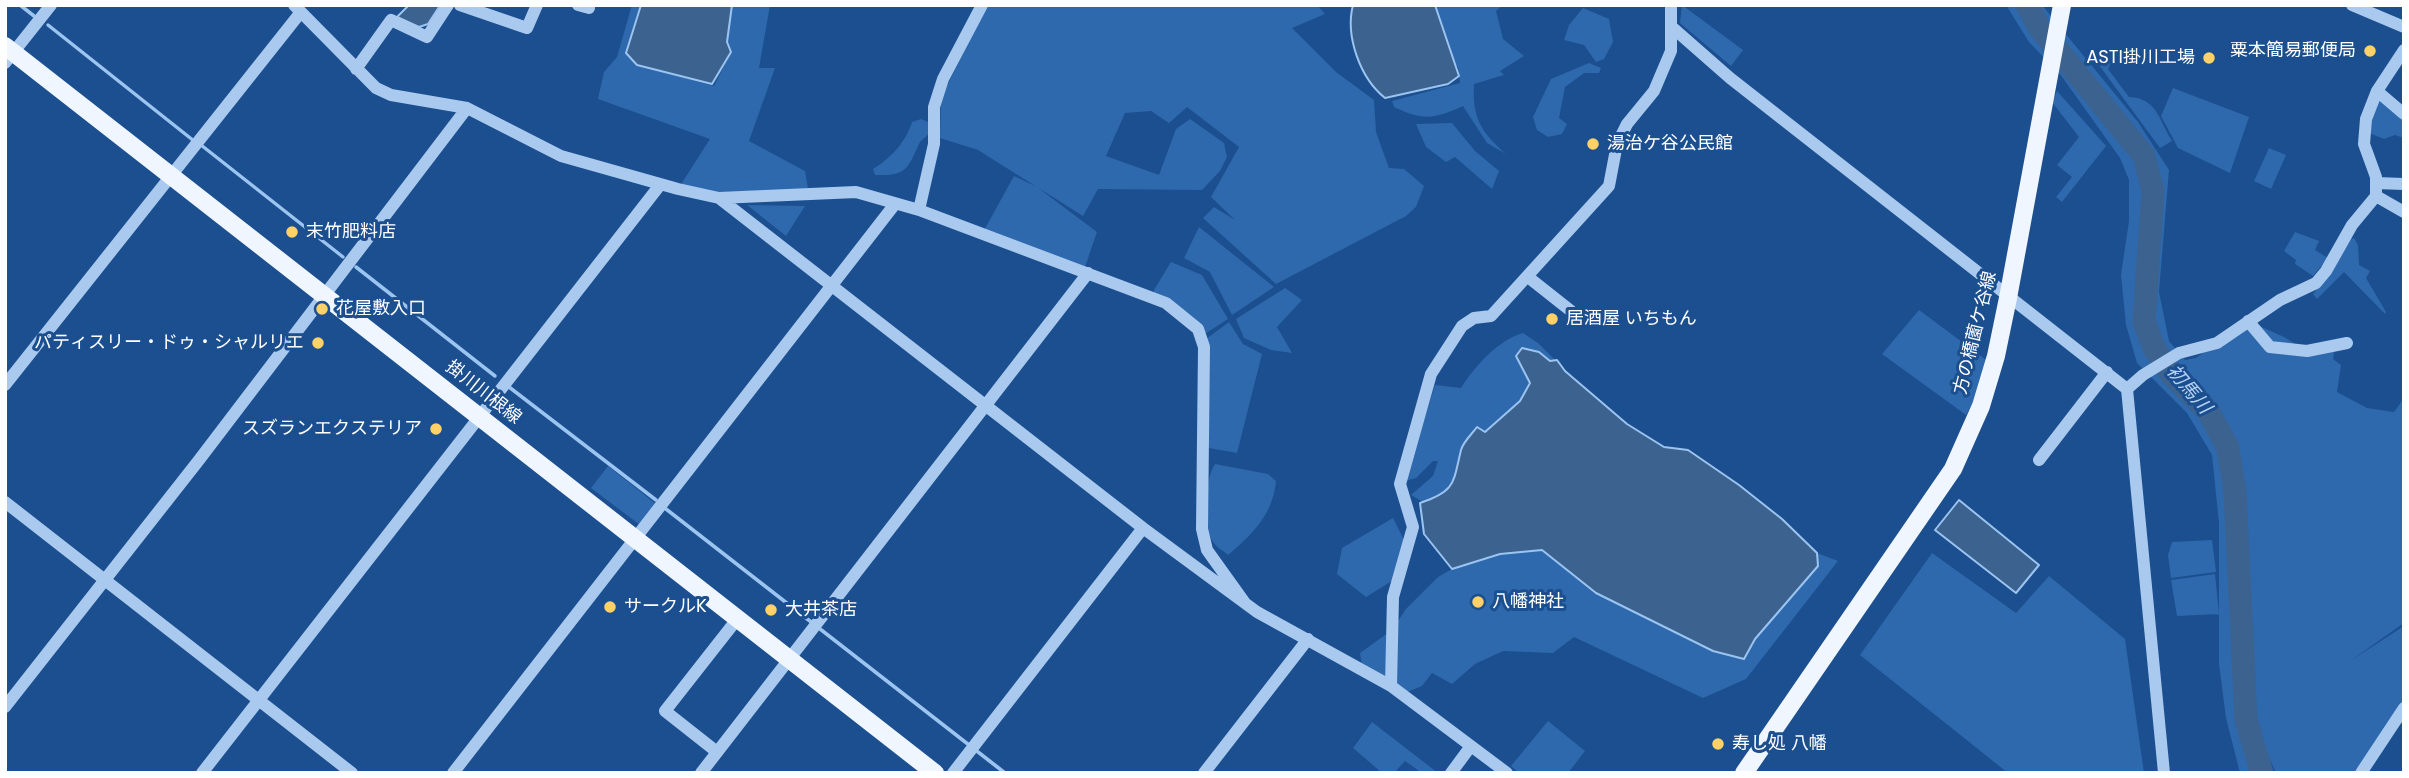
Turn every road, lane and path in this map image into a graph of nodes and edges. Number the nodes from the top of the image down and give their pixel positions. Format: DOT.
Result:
graph roads {
  1 [pos="51,5"];
  2 [pos="448,5"];
  3 [pos="460,5"];
  4 [pos="537,5"];
  5 [pos="578,5"];
  6 [pos="589,5"];
  7 [pos="982,5"];
  8 [pos="1671,5"];
  9 [pos="2352,5"];
  10 [pos="297,9"];
  11 [pos="2060,13"];
  12 [pos="2403,22"];
  13 [pos="1673,28"];
  14 [pos="8,54"];
  15 [pos="2402,55"];
  16 [pos="356,69"];
  17 [pos="2377,92"];
  18 [pos="467,108"];
  19 [pos="2404,114"];
  20 [pos="169,175"];
  21 [pos="2404,184"];
  22 [pos="660,185"];
  23 [pos="2376,189"];
  24 [pos="719,198"];
  25 [pos="895,204"];
  26 [pos="919,211"];
  27 [pos="2404,212"];
  28 [pos="1088,274"];
  29 [pos="1528,277"];
  30 [pos="831,286"];
  31 [pos="323,296"];
  32 [pos="2008,298"];
  33 [pos="1571,311"];
  34 [pos="2248,321"];
  35 [pos="2347,343"];
  36 [pos="2106,372"];
  37 [pos="5,385"];
  38 [pos="2127,389"];
  39 [pos="986,407"];
  40 [pos="479,416"];
  41 [pos="2039,460"];
  42 [pos="5,502"];
  43 [pos="1143,528"];
  44 [pos="635,538"];
  45 [pos="104,580"];
  46 [pos="1245,603"];
  47 [pos="738,618"];
  48 [pos="1308,639"];
  49 [pos="789,658"];
  50 [pos="1391,686"];
  51 [pos="258,700"];
  52 [pos="5,707"];
  53 [pos="2404,708"];
  54 [pos="1471,746"];
  55 [pos="717,752"];
  56 [pos="202,773"];
  57 [pos="352,773"];
  58 [pos="453,773"];
  59 [pos="701,773"];
  60 [pos="935,773"];
  61 [pos="953,773"];
  62 [pos="1204,773"];
  63 [pos="1451,773"];
  64 [pos="1507,773"];
  65 [pos="1744,773"];
  66 [pos="2164,773"];
  67 [pos="2361,773"];
  1 -- 14 [label="street"];
  2 -- 16 [label="street"];
  3 -- 4 [label="street"];
  5 -- 6 [label="street"];
  7 -- 26 [label="street"];
  8 -- 13 [label="street"];
  9 -- 12 [label="street"];
  10 -- 16 [label="street"];
  10 -- 20 [label="street"];
  11 -- 32 [label="main road, 方の橋薗ケ谷線"];
  13 -- 29 [label="street"];
  13 -- 32 [label="street"];
  14 -- 20 [label="main road, 掛川川根線"];
  15 -- 17 [label="street"];
  16 -- 18 [label="street"];
  17 -- 19 [label="street"];
  17 -- 23 [label="street"];
  18 -- 22 [label="street"];
  18 -- 31 [label="street"];
  20 -- 31 [label="main road, 掛川川根線"];
  20 -- 37 [label="street"];
  21 -- 23 [label="street"];
  22 -- 24 [label="street"];
  22 -- 40 [label="street"];
  23 -- 27 [label="street"];
  23 -- 34 [label="street"];
  24 -- 25 [label="street"];
  24 -- 30 [label="street"];
  25 -- 26 [label="street"];
  25 -- 30 [label="street"];
  26 -- 28 [label="street"];
  28 -- 39 [label="street"];
  28 -- 46 [label="street"];
  29 -- 33 [label="street"];
  29 -- 50 [label="street"];
  30 -- 39 [label="street"];
  30 -- 44 [label="street"];
  31 -- 40 [label="main road, 掛川川根線"];
  31 -- 45 [label="street"];
  32 -- 36 [label="street"];
  32 -- 65 [label="main road, 方の橋薗ケ谷線"];
  34 -- 35 [label="street"];
  34 -- 38 [label="street"];
  36 -- 38 [label="street"];
  36 -- 41 [label="street"];
  38 -- 66 [label="street"];
  39 -- 43 [label="street"];
  39 -- 49 [label="street"];
  40 -- 44 [label="main road, 掛川川根線"];
  40 -- 51 [label="street"];
  42 -- 45 [label="street"];
  43 -- 46 [label="street"];
  43 -- 61 [label="street"];
  44 -- 47 [label="main road, 掛川川根線"];
  44 -- 58 [label="street"];
  45 -- 51 [label="street"];
  45 -- 52 [label="street"];
  46 -- 48 [label="street"];
  47 -- 49 [label="main road, 掛川川根線"];
  47 -- 55 [label="street"];
  48 -- 50 [label="street"];
  48 -- 62 [label="street"];
  49 -- 55 [label="street"];
  49 -- 60 [label="main road, 掛川川根線"];
  50 -- 54 [label="street"];
  51 -- 56 [label="street"];
  51 -- 57 [label="street"];
  53 -- 67 [label="street"];
  54 -- 63 [label="street"];
  54 -- 64 [label="street"];
  55 -- 59 [label="street"];
}
